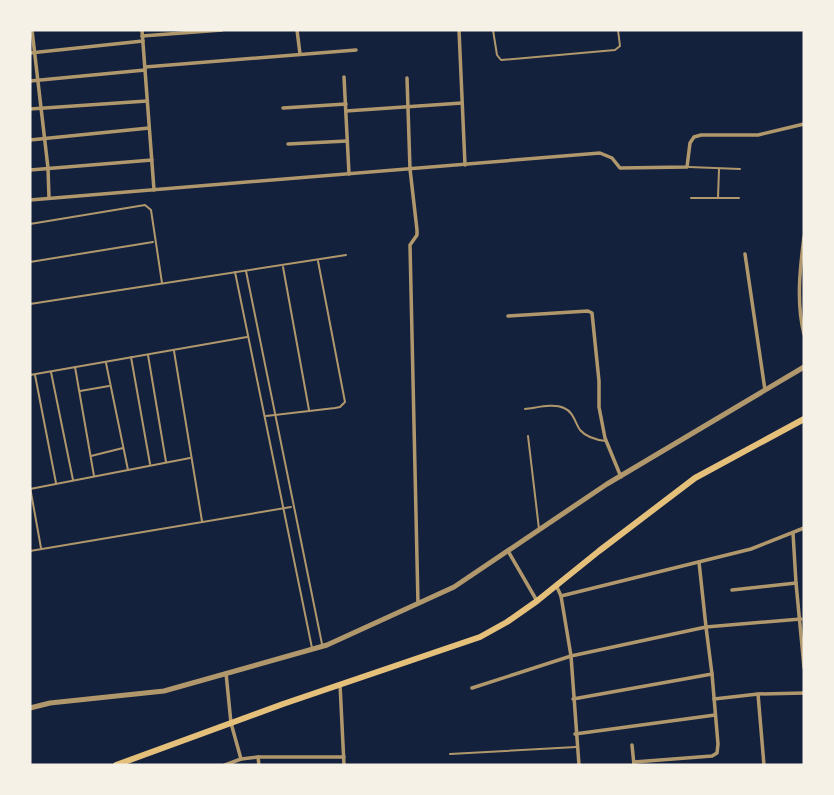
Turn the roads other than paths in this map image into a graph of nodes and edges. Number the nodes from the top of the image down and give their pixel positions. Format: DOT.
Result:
graph roads {
  1 [pos="32,30"];
  2 [pos="142,30"];
  3 [pos="222,30"];
  4 [pos="297,30"];
  5 [pos="459,30"];
  6 [pos="467,30"];
  7 [pos="493,30"];
  8 [pos="618,30"];
  9 [pos="142,39"];
  10 [pos="356,50"];
  11 [pos="32,53"];
  12 [pos="300,54"];
  13 [pos="145,68"];
  14 [pos="344,77"];
  15 [pos="407,78"];
  16 [pos="38,80"];
  17 [pos="30,81"];
  18 [pos="147,101"];
  19 [pos="462,103"];
  20 [pos="345,104"];
  21 [pos="408,106"];
  22 [pos="41,108"];
  23 [pos="283,108"];
  24 [pos="30,109"];
  25 [pos="346,111"];
  26 [pos="804,124"];
  27 [pos="149,128"];
  28 [pos="45,138"];
  29 [pos="30,140"];
  30 [pos="347,141"];
  31 [pos="288,144"];
  32 [pos="152,160"];
  33 [pos="465,165"];
  34 [pos="687,167"];
  35 [pos="48,168"];
  36 [pos="719,168"];
  37 [pos="410,169"];
  38 [pos="740,169"];
  39 [pos="30,170"];
  40 [pos="349,174"];
  41 [pos="154,190"];
  42 [pos="49,198"];
  43 [pos="691,198"];
  44 [pos="718,198"];
  45 [pos="739,198"];
  46 [pos="30,200"];
  47 [pos="30,224"];
  48 [pos="804,237"];
  49 [pos="155,242"];
  50 [pos="745,254"];
  51 [pos="346,256"];
  52 [pos="318,260"];
  53 [pos="30,262"];
  54 [pos="282,265"];
  55 [pos="246,271"];
  56 [pos="235,272"];
  57 [pos="162,284"];
  58 [pos="30,304"];
  59 [pos="508,316"];
  60 [pos="804,334"];
  61 [pos="248,337"];
  62 [pos="174,350"];
  63 [pos="148,354"];
  64 [pos="131,357"];
  65 [pos="106,362"];
  66 [pos="75,367"];
  67 [pos="804,367"];
  68 [pos="51,371"];
  69 [pos="35,374"];
  70 [pos="30,375"];
  71 [pos="111,386"];
  72 [pos="765,390"];
  73 [pos="79,392"];
  74 [pos="524,409"];
  75 [pos="309,411"];
  76 [pos="274,415"];
  77 [pos="264,416"];
  78 [pos="804,419"];
  79 [pos="528,436"];
  80 [pos="607,442"];
  81 [pos="124,448"];
  82 [pos="90,456"];
  83 [pos="191,457"];
  84 [pos="166,462"];
  85 [pos="150,466"];
  86 [pos="128,470"];
  87 [pos="94,477"];
  88 [pos="621,477"];
  89 [pos="73,481"];
  90 [pos="56,484"];
  91 [pos="30,488"];
  92 [pos="293,507"];
  93 [pos="284,509"];
  94 [pos="202,522"];
  95 [pos="804,528"];
  96 [pos="540,530"];
  97 [pos="793,532"];
  98 [pos="41,549"];
  99 [pos="30,551"];
  100 [pos="508,551"];
  101 [pos="699,562"];
  102 [pos="796,583"];
  103 [pos="556,584"];
  104 [pos="732,590"];
  105 [pos="561,596"];
  106 [pos="537,601"];
  107 [pos="418,604"];
  108 [pos="801,619"];
  109 [pos="706,627"];
  110 [pos="322,646"];
  111 [pos="312,649"];
  112 [pos="571,656"];
  113 [pos="804,667"];
  114 [pos="226,673"];
  115 [pos="712,674"];
  116 [pos="341,684"];
  117 [pos="472,688"];
  118 [pos="804,693"];
  119 [pos="758,694"];
  120 [pos="573,699"];
  121 [pos="715,699"];
  122 [pos="30,708"];
  123 [pos="715,715"];
  124 [pos="230,723"];
  125 [pos="575,734"];
  126 [pos="632,745"];
  127 [pos="577,747"];
  128 [pos="450,754"];
  129 [pos="258,757"];
  130 [pos="344,757"];
  131 [pos="241,760"];
  132 [pos="634,764"];
  133 [pos="116,765"];
  134 [pos="225,765"];
  135 [pos="259,765"];
  136 [pos="344,765"];
  137 [pos="579,765"];
  138 [pos="764,765"];
  1 -- 11 [label="street"];
  2 -- 9 [label="street"];
  3 -- 9 [label="street"];
  4 -- 12 [label="street"];
  5 -- 6 [label="lane"];
  5 -- 19 [label="street"];
  7 -- 8 [label="lane"];
  9 -- 11 [label="street"];
  9 -- 13 [label="street"];
  10 -- 12 [label="street"];
  11 -- 16 [label="street"];
  12 -- 13 [label="street"];
  13 -- 16 [label="street"];
  13 -- 18 [label="street"];
  14 -- 20 [label="street"];
  15 -- 21 [label="street"];
  16 -- 17 [label="street"];
  16 -- 22 [label="street"];
  18 -- 22 [label="street"];
  18 -- 27 [label="street"];
  19 -- 21 [label="street"];
  19 -- 33 [label="street"];
  20 -- 23 [label="street"];
  20 -- 25 [label="street"];
  21 -- 25 [label="street"];
  21 -- 37 [label="street"];
  22 -- 24 [label="street"];
  22 -- 28 [label="street"];
  25 -- 30 [label="street"];
  26 -- 34 [label="street"];
  27 -- 28 [label="street"];
  27 -- 32 [label="street"];
  28 -- 29 [label="street"];
  28 -- 35 [label="street"];
  30 -- 31 [label="street"];
  30 -- 40 [label="street"];
  32 -- 35 [label="street"];
  32 -- 41 [label="street"];
  33 -- 34 [label="street"];
  33 -- 37 [label="street"];
  34 -- 36 [label="lane"];
  35 -- 39 [label="street"];
  35 -- 42 [label="street"];
  36 -- 38 [label="lane"];
  36 -- 44 [label="lane"];
  37 -- 40 [label="street"];
  37 -- 107 [label="street"];
  40 -- 41 [label="street"];
  41 -- 42 [label="street"];
  42 -- 46 [label="street"];
  43 -- 44 [label="lane"];
  44 -- 45 [label="lane"];
  47 -- 49 [label="lane"];
  48 -- 60 [label="street"];
  49 -- 53 [label="lane"];
  49 -- 57 [label="lane"];
  50 -- 72 [label="street"];
  51 -- 52 [label="lane"];
  52 -- 54 [label="lane"];
  52 -- 75 [label="lane"];
  54 -- 55 [label="lane"];
  54 -- 75 [label="lane"];
  55 -- 56 [label="lane"];
  55 -- 76 [label="lane"];
  56 -- 57 [label="lane"];
  56 -- 61 [label="lane"];
  57 -- 58 [label="lane"];
  59 -- 80 [label="street"];
  61 -- 62 [label="lane"];
  61 -- 77 [label="lane"];
  62 -- 63 [label="lane"];
  62 -- 83 [label="lane"];
  63 -- 64 [label="lane"];
  63 -- 84 [label="lane"];
  64 -- 65 [label="lane"];
  64 -- 85 [label="lane"];
  65 -- 66 [label="lane"];
  65 -- 71 [label="lane"];
  66 -- 68 [label="lane"];
  66 -- 73 [label="lane"];
  67 -- 72 [label="street"];
  68 -- 69 [label="lane"];
  68 -- 89 [label="lane"];
  69 -- 70 [label="lane"];
  69 -- 90 [label="lane"];
  71 -- 73 [label="lane"];
  71 -- 81 [label="lane"];
  72 -- 88 [label="street"];
  73 -- 82 [label="lane"];
  74 -- 80 [label="lane"];
  75 -- 76 [label="lane"];
  76 -- 77 [label="lane"];
  76 -- 92 [label="lane"];
  77 -- 93 [label="lane"];
  78 -- 103 [label="highway"];
  79 -- 96 [label="lane"];
  80 -- 88 [label="street"];
  81 -- 82 [label="lane"];
  81 -- 86 [label="lane"];
  82 -- 87 [label="lane"];
  83 -- 84 [label="lane"];
  83 -- 94 [label="lane"];
  84 -- 85 [label="lane"];
  85 -- 86 [label="lane"];
  86 -- 87 [label="lane"];
  87 -- 89 [label="lane"];
  88 -- 96 [label="street"];
  89 -- 90 [label="lane"];
  90 -- 91 [label="lane"];
  91 -- 98 [label="lane"];
  92 -- 93 [label="lane"];
  92 -- 110 [label="lane"];
  93 -- 94 [label="lane"];
  93 -- 111 [label="lane"];
  94 -- 98 [label="lane"];
  95 -- 97 [label="street"];
  96 -- 100 [label="street"];
  97 -- 101 [label="street"];
  97 -- 102 [label="street"];
  98 -- 99 [label="lane"];
  100 -- 106 [label="street"];
  100 -- 107 [label="street"];
  101 -- 105 [label="street"];
  101 -- 109 [label="street"];
  102 -- 104 [label="street"];
  102 -- 108 [label="street"];
  103 -- 105 [label="street"];
  103 -- 106 [label="highway"];
  105 -- 112 [label="street"];
  106 -- 116 [label="highway"];
  107 -- 110 [label="street"];
  108 -- 109 [label="street"];
  108 -- 113 [label="street"];
  109 -- 112 [label="street"];
  109 -- 115 [label="street"];
  110 -- 111 [label="street"];
  111 -- 114 [label="street"];
  112 -- 117 [label="street"];
  112 -- 120 [label="street"];
  114 -- 122 [label="street"];
  114 -- 124 [label="street"];
  115 -- 120 [label="street"];
  115 -- 121 [label="street"];
  116 -- 124 [label="highway"];
  116 -- 130 [label="street"];
  118 -- 119 [label="street"];
  119 -- 121 [label="street"];
  119 -- 138 [label="street"];
  120 -- 125 [label="street"];
  121 -- 123 [label="street"];
  123 -- 125 [label="street"];
  123 -- 132 [label="street"];
  124 -- 131 [label="street"];
  124 -- 133 [label="highway"];
  125 -- 127 [label="street"];
  126 -- 132 [label="street"];
  127 -- 128 [label="lane"];
  127 -- 137 [label="street"];
  129 -- 130 [label="street"];
  129 -- 131 [label="street"];
  129 -- 135 [label="street"];
  130 -- 136 [label="street"];
  131 -- 134 [label="street"];
}
